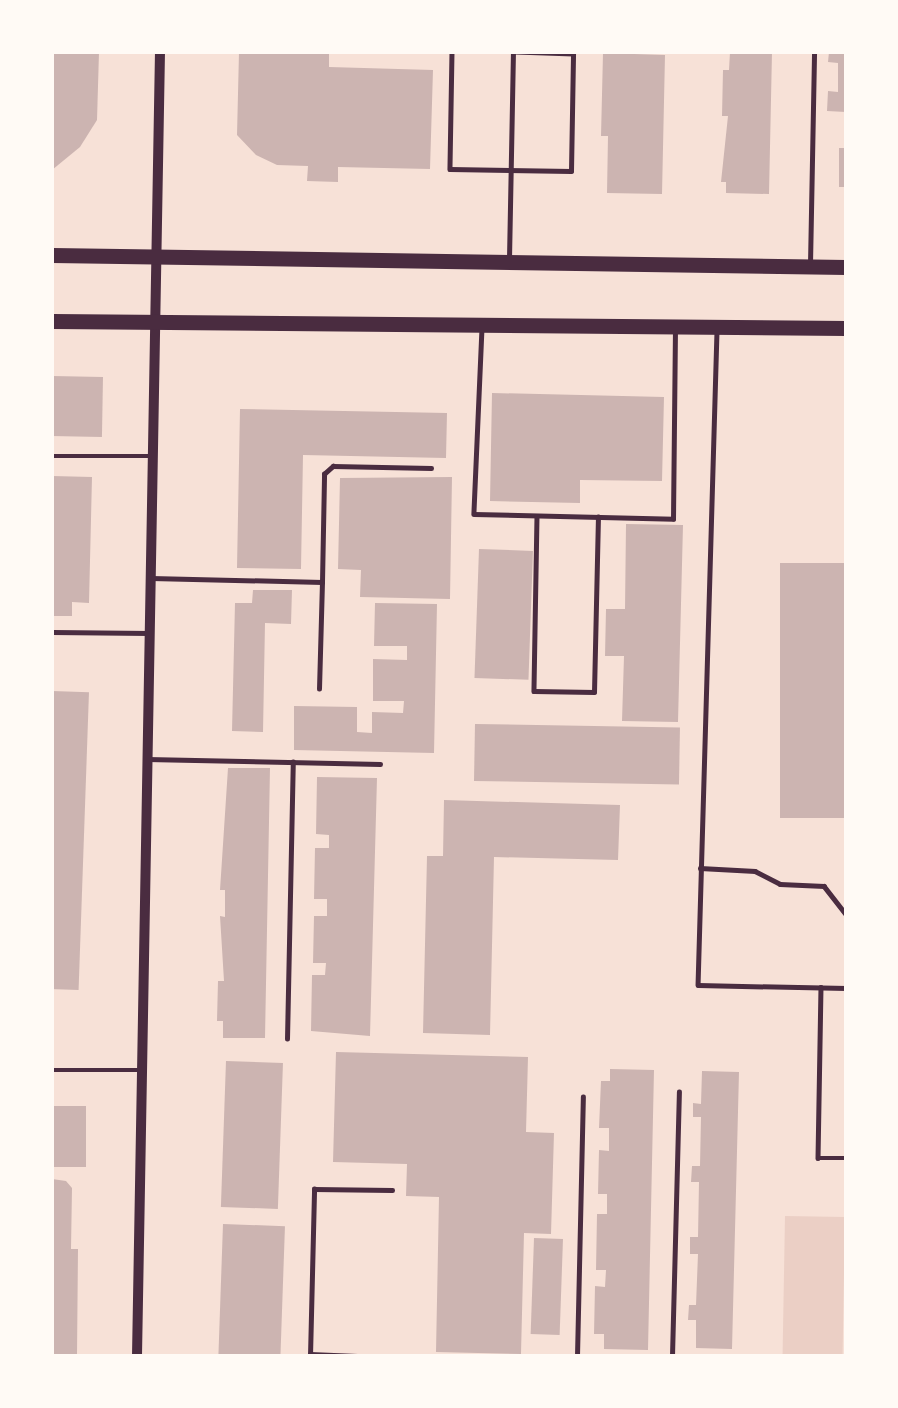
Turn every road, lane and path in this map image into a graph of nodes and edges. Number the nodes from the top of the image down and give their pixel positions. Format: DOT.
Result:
graph roads {
  1 [pos="160,52"];
  2 [pos="452,52"];
  3 [pos="514,52"];
  4 [pos="814,52"];
  5 [pos="511,170"];
  6 [pos="52,255"];
  7 [pos="156,257"];
  8 [pos="509,262"];
  9 [pos="810,266"];
  10 [pos="846,267"];
  11 [pos="52,321"];
  12 [pos="156,322"];
  13 [pos="675,323"];
  14 [pos="482,325"];
  15 [pos="717,325"];
  16 [pos="846,328"];
  17 [pos="52,456"];
  18 [pos="153,456"];
  19 [pos="431,468"];
  20 [pos="537,516"];
  21 [pos="598,517"];
  22 [pos="151,578"];
  23 [pos="322,582"];
  24 [pos="52,632"];
  25 [pos="150,633"];
  26 [pos="320,689"];
  27 [pos="147,759"];
  28 [pos="293,762"];
  29 [pos="380,764"];
  30 [pos="700,868"];
  31 [pos="846,914"];
  32 [pos="820,987"];
  33 [pos="846,988"];
  34 [pos="287,1039"];
  35 [pos="52,1070"];
  36 [pos="142,1071"];
  37 [pos="679,1092"];
  38 [pos="583,1097"];
  39 [pos="846,1158"];
  40 [pos="392,1191"];
  41 [pos="310,1355"];
  42 [pos="137,1356"];
  43 [pos="357,1356"];
  44 [pos="577,1356"];
  45 [pos="672,1356"];
  1 -- 7 [label="street"];
  2 -- 5 [label="lane"];
  3 -- 5 [label="lane"];
  3 -- 5 [label="lane"];
  4 -- 9 [label="lane"];
  5 -- 8 [label="lane"];
  6 -- 7 [label="main road"];
  7 -- 8 [label="main road"];
  7 -- 12 [label="street"];
  8 -- 9 [label="main road"];
  9 -- 10 [label="main road"];
  11 -- 12 [label="main road"];
  12 -- 14 [label="main road"];
  12 -- 18 [label="street"];
  13 -- 14 [label="main road"];
  13 -- 15 [label="main road"];
  13 -- 21 [label="lane"];
  14 -- 20 [label="lane"];
  15 -- 16 [label="main road"];
  15 -- 30 [label="lane"];
  17 -- 18 [label="lane"];
  18 -- 22 [label="street"];
  19 -- 23 [label="lane"];
  20 -- 21 [label="lane"];
  20 -- 21 [label="lane"];
  22 -- 23 [label="lane"];
  22 -- 25 [label="street"];
  23 -- 26 [label="lane"];
  24 -- 25 [label="lane"];
  25 -- 27 [label="street"];
  27 -- 28 [label="lane"];
  27 -- 36 [label="street"];
  28 -- 29 [label="lane"];
  28 -- 34 [label="lane"];
  30 -- 31 [label="lane"];
  30 -- 32 [label="lane"];
  32 -- 33 [label="lane"];
  32 -- 39 [label="lane"];
  35 -- 36 [label="lane"];
  36 -- 42 [label="street"];
  37 -- 45 [label="lane"];
  38 -- 44 [label="lane"];
  40 -- 41 [label="lane"];
  41 -- 43 [label="lane"];
}
